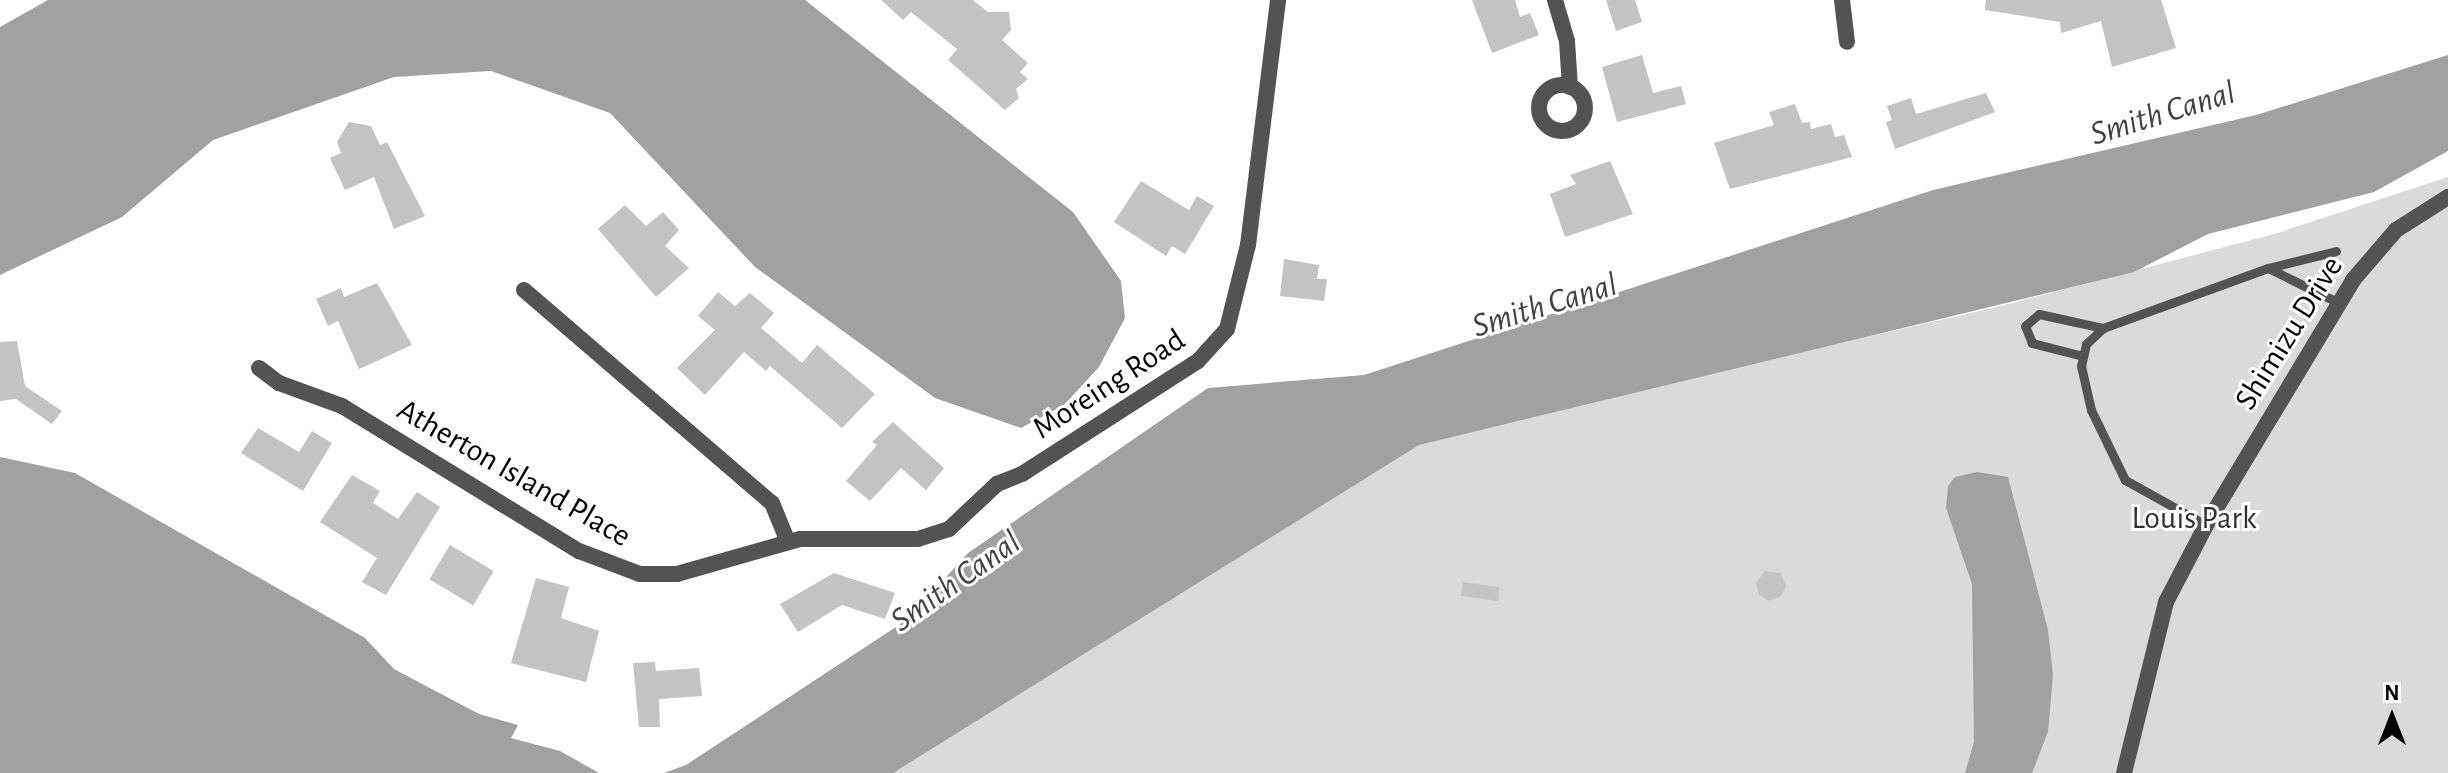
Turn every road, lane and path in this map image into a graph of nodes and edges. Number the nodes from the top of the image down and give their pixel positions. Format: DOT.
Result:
graph roads {
  1 [pos="1278,0"];
  2 [pos="1555,0"];
  3 [pos="1842,0"];
  4 [pos="1847,42"];
  5 [pos="1570,87"];
  6 [pos="2448,197"];
  7 [pos="2336,251"];
  8 [pos="2268,268"];
  9 [pos="524,290"];
  10 [pos="2339,303"];
  11 [pos="2103,328"];
  12 [pos="2083,356"];
  13 [pos="259,368"];
  14 [pos="2206,525"];
  15 [pos="845,540"];
  16 [pos="788,542"];
  17 [pos="2124,773"];
  1 -- 15 [label="street, Moreing Road"];
  2 -- 5 [label="street"];
  3 -- 4 [label="street"];
  6 -- 10 [label="street, Shimizu Drive"];
  7 -- 8 [label="lane"];
  8 -- 10 [label="lane"];
  8 -- 11 [label="lane"];
  9 -- 16 [label="street"];
  10 -- 14 [label="street, Shimizu Drive"];
  11 -- 12 [label="lane"];
  11 -- 12 [label="lane"];
  12 -- 14 [label="lane"];
  13 -- 16 [label="street, Atherton Island Place"];
  14 -- 17 [label="street, Shimizu Drive"];
  15 -- 16 [label="street, Atherton Island Place"];
}
